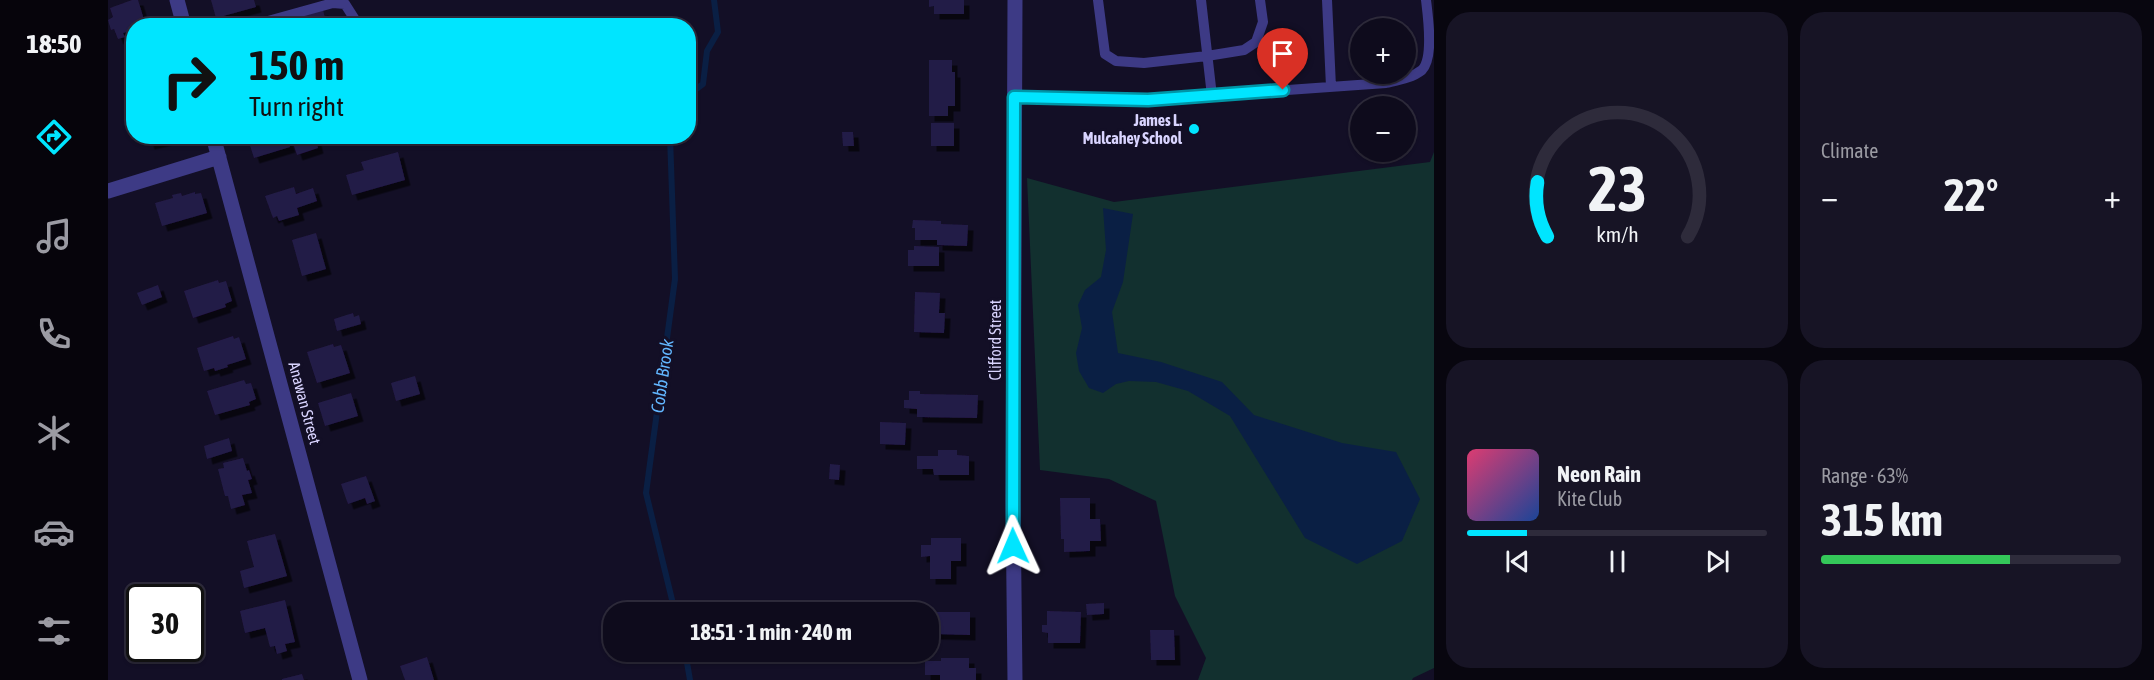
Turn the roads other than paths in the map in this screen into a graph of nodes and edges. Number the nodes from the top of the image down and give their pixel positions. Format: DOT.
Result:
graph roads {
  1 [pos="177,0"];
  2 [pos="1015,0"];
  3 [pos="1098,0"];
  4 [pos="1201,0"];
  5 [pos="1260,0"];
  6 [pos="1327,0"];
  7 [pos="1426,0"];
  8 [pos="182,18"];
  9 [pos="279,18"];
  10 [pos="354,18"];
  11 [pos="1207,56"];
  12 [pos="1331,87"];
  13 [pos="1212,96"];
  14 [pos="1014,97"];
  15 [pos="215,144"];
  16 [pos="219,157"];
  17 [pos="108,191"];
  18 [pos="360,680"];
  19 [pos="1015,680"];
  1 -- 8 [label="street"];
  2 -- 14 [label="street, Clifford Street"];
  3 -- 11 [label="lane"];
  4 -- 11 [label="lane"];
  5 -- 11 [label="lane"];
  6 -- 12 [label="lane"];
  7 -- 12 [label="lane"];
  9 -- 10 [label="lane"];
  11 -- 13 [label="lane"];
  12 -- 13 [label="lane"];
  13 -- 14 [label="lane"];
  14 -- 19 [label="street, Clifford Street"];
  15 -- 16 [label="street, Anawan Street"];
  16 -- 17 [label="street"];
  16 -- 18 [label="street, Anawan Street"];
}
